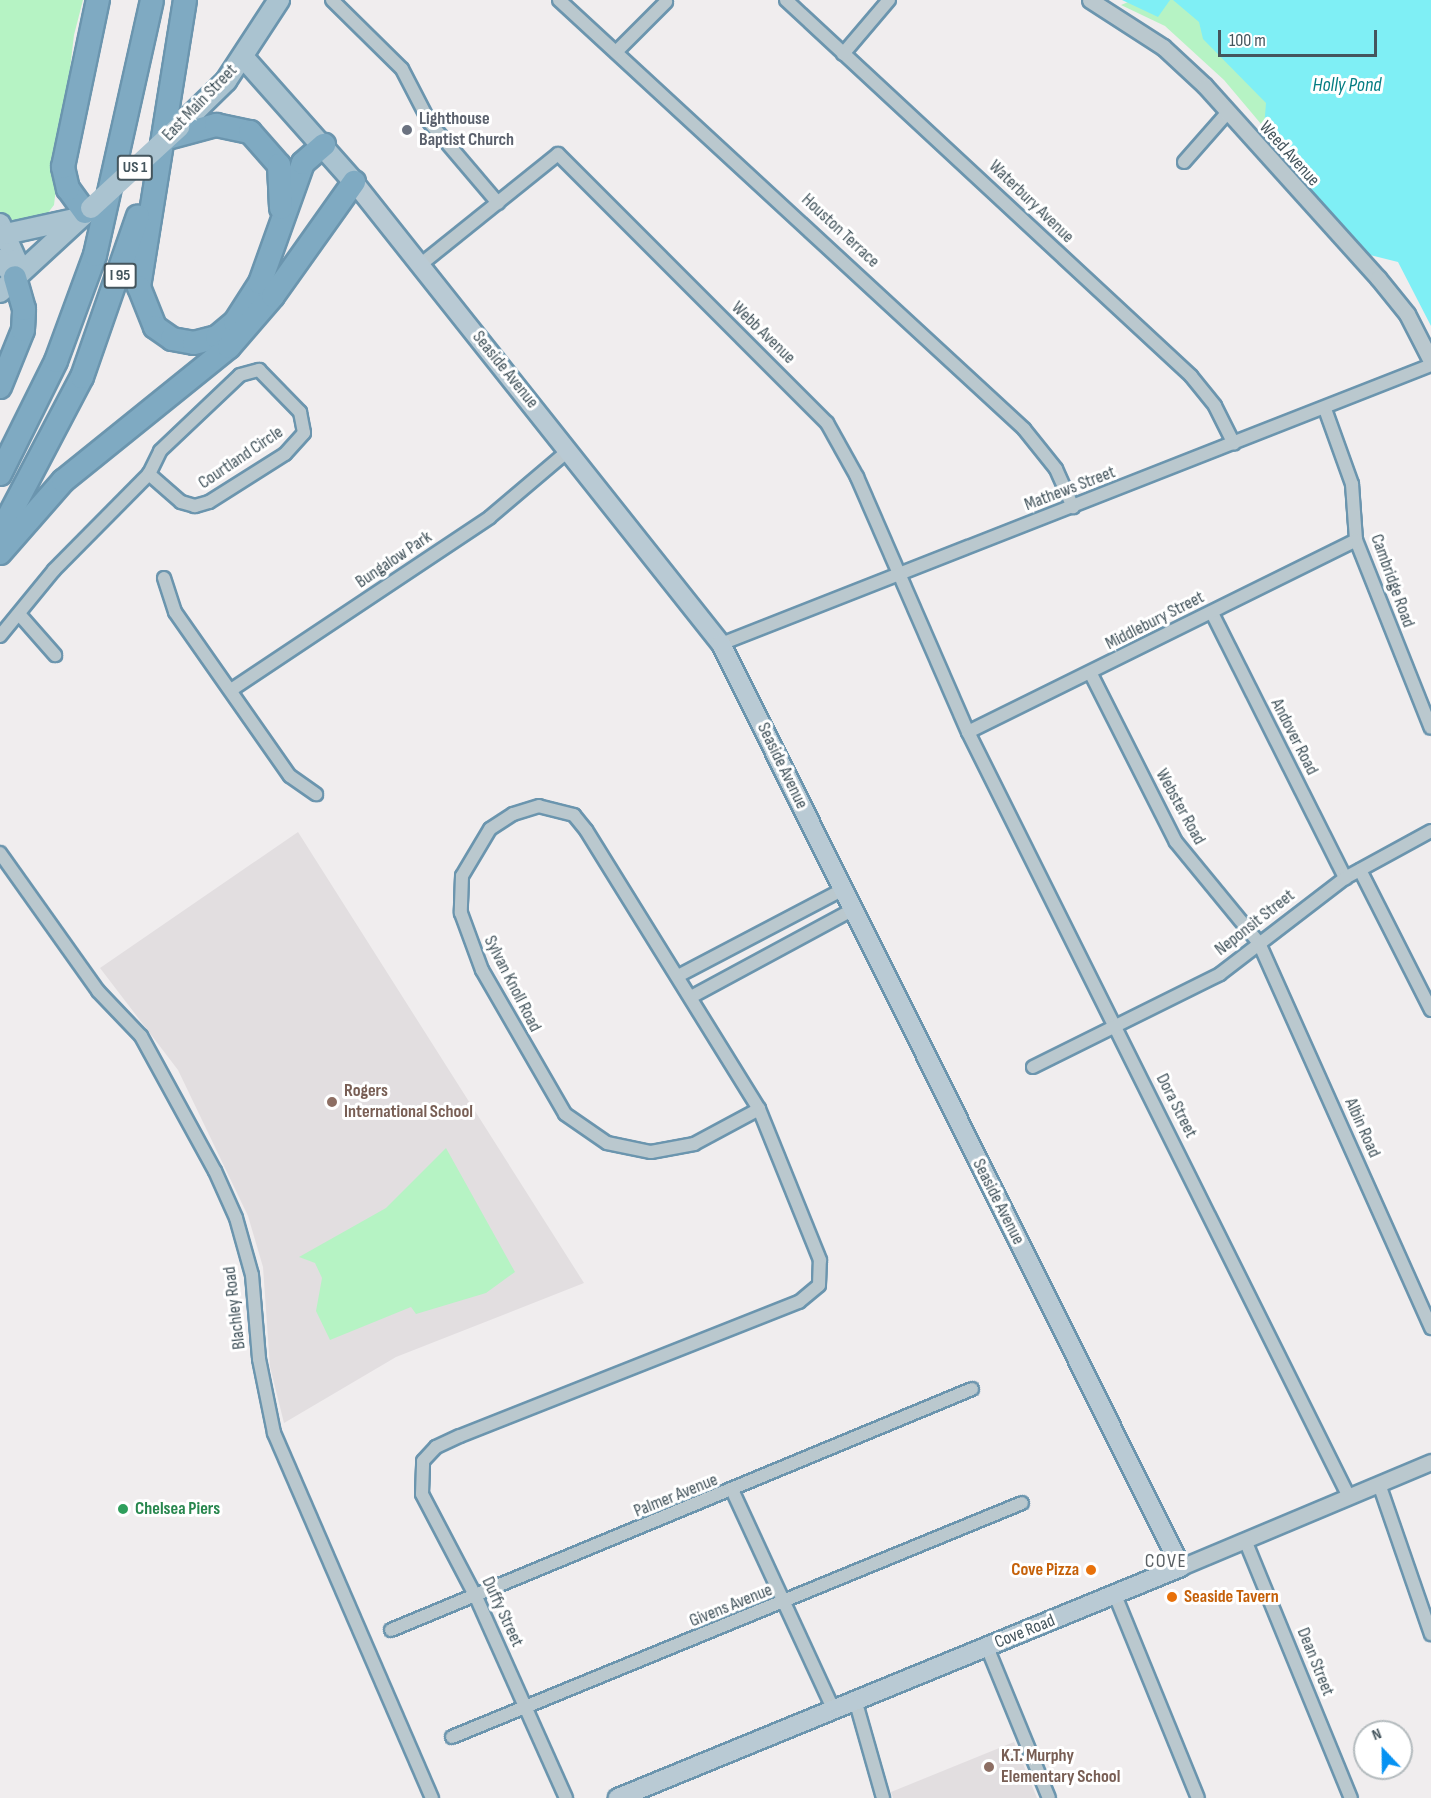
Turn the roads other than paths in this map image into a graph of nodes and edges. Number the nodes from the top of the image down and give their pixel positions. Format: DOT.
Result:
graph roads {
  1 [pos="98,0"];
  2 [pos="152,0"];
  3 [pos="185,0"];
  4 [pos="279,0"];
  5 [pos="333,0"];
  6 [pos="559,0"];
  7 [pos="786,0"];
  8 [pos="889,0"];
  9 [pos="1090,0"];
  10 [pos="666,2"];
  11 [pos="616,52"];
  12 [pos="843,54"];
  13 [pos="243,57"];
  14 [pos="1227,113"];
  15 [pos="173,132"];
  16 [pos="324,145"];
  17 [pos="1184,162"];
  18 [pos="354,182"];
  19 [pos="498,203"];
  20 [pos="85,212"];
  21 [pos="3,229"];
  22 [pos="273,250"];
  23 [pos="0,260"];
  24 [pos="420,265"];
  25 [pos="7,285"];
  26 [pos="0,336"];
  27 [pos="1431,363"];
  28 [pos="0,384"];
  29 [pos="1325,409"];
  30 [pos="1234,444"];
  31 [pos="569,450"];
  32 [pos="0,474"];
  33 [pos="149,474"];
  34 [pos="1073,507"];
  35 [pos="0,533"];
  36 [pos="1356,540"];
  37 [pos="0,554"];
  38 [pos="897,575"];
  39 [pos="164,578"];
  40 [pos="1212,613"];
  41 [pos="19,614"];
  42 [pos="0,636"];
  43 [pos="722,644"];
  44 [pos="55,655"];
  45 [pos="1091,674"];
  46 [pos="231,690"];
  47 [pos="1431,728"];
  48 [pos="968,732"];
  49 [pos="316,794"];
  50 [pos="1431,831"];
  51 [pos="0,853"];
  52 [pos="1360,870"];
  53 [pos="1345,878"];
  54 [pos="842,890"];
  55 [pos="852,910"];
  56 [pos="1259,944"];
  57 [pos="678,976"];
  58 [pos="691,997"];
  59 [pos="1431,1010"];
  60 [pos="1116,1028"];
  61 [pos="1033,1067"];
  62 [pos="759,1109"];
  63 [pos="1431,1328"];
  64 [pos="972,1389"];
  65 [pos="436,1447"];
  66 [pos="1431,1462"];
  67 [pos="1379,1484"];
  68 [pos="733,1492"];
  69 [pos="1349,1497"];
  70 [pos="1022,1503"];
  71 [pos="1245,1540"];
  72 [pos="1181,1567"];
  73 [pos="1115,1595"];
  74 [pos="476,1597"];
  75 [pos="784,1604"];
  76 [pos="391,1630"];
  77 [pos="1431,1634"];
  78 [pos="987,1647"];
  79 [pos="856,1702"];
  80 [pos="526,1707"];
  81 [pos="834,1711"];
  82 [pos="452,1737"];
  83 [pos="432,1798"];
  84 [pos="566,1798"];
  85 [pos="618,1798"];
  86 [pos="883,1798"];
  87 [pos="1049,1798"];
  88 [pos="1198,1798"];
  89 [pos="1351,1798"];
  1 -- 20 [label="highway"];
  2 -- 32 [label="highway, I 95"];
  3 -- 22 [label="highway"];
  3 -- 35 [label="highway, I 95"];
  4 -- 13 [label="main road, East Main Street / US 1"];
  5 -- 19 [label="street"];
  6 -- 11 [label="street, Houston Terrace"];
  7 -- 12 [label="street, Waterbury Avenue"];
  8 -- 12 [label="street"];
  9 -- 14 [label="street, Weed Avenue"];
  10 -- 11 [label="street"];
  11 -- 34 [label="street, Houston Terrace"];
  12 -- 30 [label="street, Waterbury Avenue"];
  13 -- 15 [label="main road, East Main Street / US 1"];
  13 -- 16 [label="main road, Seaside Avenue"];
  14 -- 17 [label="street"];
  14 -- 27 [label="street, Weed Avenue"];
  15 -- 20 [label="main road, East Main Street / US 1, bridge"];
  15 -- 22 [label="highway"];
  16 -- 18 [label="main road, Seaside Avenue"];
  16 -- 22 [label="highway"];
  18 -- 24 [label="main road, Seaside Avenue"];
  18 -- 37 [label="highway"];
  19 -- 24 [label="street, Webb Avenue"];
  19 -- 38 [label="street, Webb Avenue"];
  20 -- 21 [label="main road"];
  20 -- 25 [label="main road, East Main Street / US 1"];
  21 -- 25 [label="main road"];
  23 -- 25 [label="main road"];
  24 -- 31 [label="main road, Seaside Avenue"];
  25 -- 28 [label="highway"];
  26 -- 28 [label="highway"];
  27 -- 29 [label="street, Mathews Street"];
  29 -- 30 [label="street, Mathews Street"];
  29 -- 36 [label="street, Cambridge Road"];
  30 -- 34 [label="street, Mathews Street"];
  31 -- 43 [label="main road, Seaside Avenue"];
  31 -- 46 [label="street, Bungalow Park"];
  33 -- 33 [label="street, Courtland Circle"];
  33 -- 41 [label="street, Courtland Circle"];
  34 -- 38 [label="street, Mathews Street"];
  36 -- 40 [label="street, Middlebury Street"];
  36 -- 47 [label="street, Cambridge Road"];
  38 -- 43 [label="street, Mathews Street"];
  38 -- 48 [label="street, Webb Avenue"];
  39 -- 46 [label="street"];
  40 -- 45 [label="street, Middlebury Street"];
  40 -- 53 [label="street, Andover Road"];
  41 -- 42 [label="street, Courtland Circle"];
  41 -- 44 [label="street"];
  43 -- 54 [label="main road, Seaside Avenue"];
  45 -- 48 [label="street, Middlebury Street"];
  45 -- 56 [label="street, Webster Road"];
  46 -- 49 [label="street"];
  48 -- 60 [label="street, Dora Street"];
  50 -- 52 [label="street, Neponsit Street"];
  51 -- 83 [label="street, Blachley Road"];
  52 -- 53 [label="street, Neponsit Street"];
  52 -- 59 [label="street"];
  53 -- 56 [label="street, Neponsit Street"];
  54 -- 55 [label="main road, Seaside Avenue"];
  54 -- 57 [label="street"];
  55 -- 58 [label="street"];
  55 -- 72 [label="main road, Seaside Avenue"];
  56 -- 60 [label="street, Neponsit Street"];
  56 -- 63 [label="street, Albin Road"];
  57 -- 58 [label="street, Sylvan Knoll Road"];
  57 -- 62 [label="street, Sylvan Knoll Road"];
  58 -- 62 [label="street, Sylvan Knoll Road"];
  60 -- 61 [label="street, Neponsit Street"];
  60 -- 69 [label="street, Dora Street"];
  62 -- 65 [label="street, Sylvan Knoll Road"];
  64 -- 68 [label="street, Palmer Avenue"];
  65 -- 74 [label="street, Duffy Street"];
  66 -- 67 [label="street, Cove Road"];
  67 -- 69 [label="street, Cove Road"];
  67 -- 77 [label="street"];
  68 -- 74 [label="street, Palmer Avenue"];
  68 -- 75 [label="street"];
  69 -- 71 [label="street, Cove Road"];
  70 -- 75 [label="street, Givens Avenue"];
  71 -- 72 [label="street, Cove Road"];
  71 -- 89 [label="street, Dean Street"];
  72 -- 73 [label="main road, Cove Road"];
  73 -- 78 [label="main road, Cove Road"];
  73 -- 88 [label="street"];
  74 -- 76 [label="street, Palmer Avenue"];
  74 -- 80 [label="street, Duffy Street"];
  75 -- 80 [label="street, Givens Avenue"];
  75 -- 81 [label="street"];
  78 -- 79 [label="main road, Cove Road"];
  78 -- 87 [label="street"];
  79 -- 81 [label="main road, Cove Road"];
  79 -- 86 [label="street"];
  80 -- 82 [label="street, Givens Avenue"];
  80 -- 84 [label="street, Duffy Street"];
  81 -- 85 [label="main road, Cove Road"];
}
